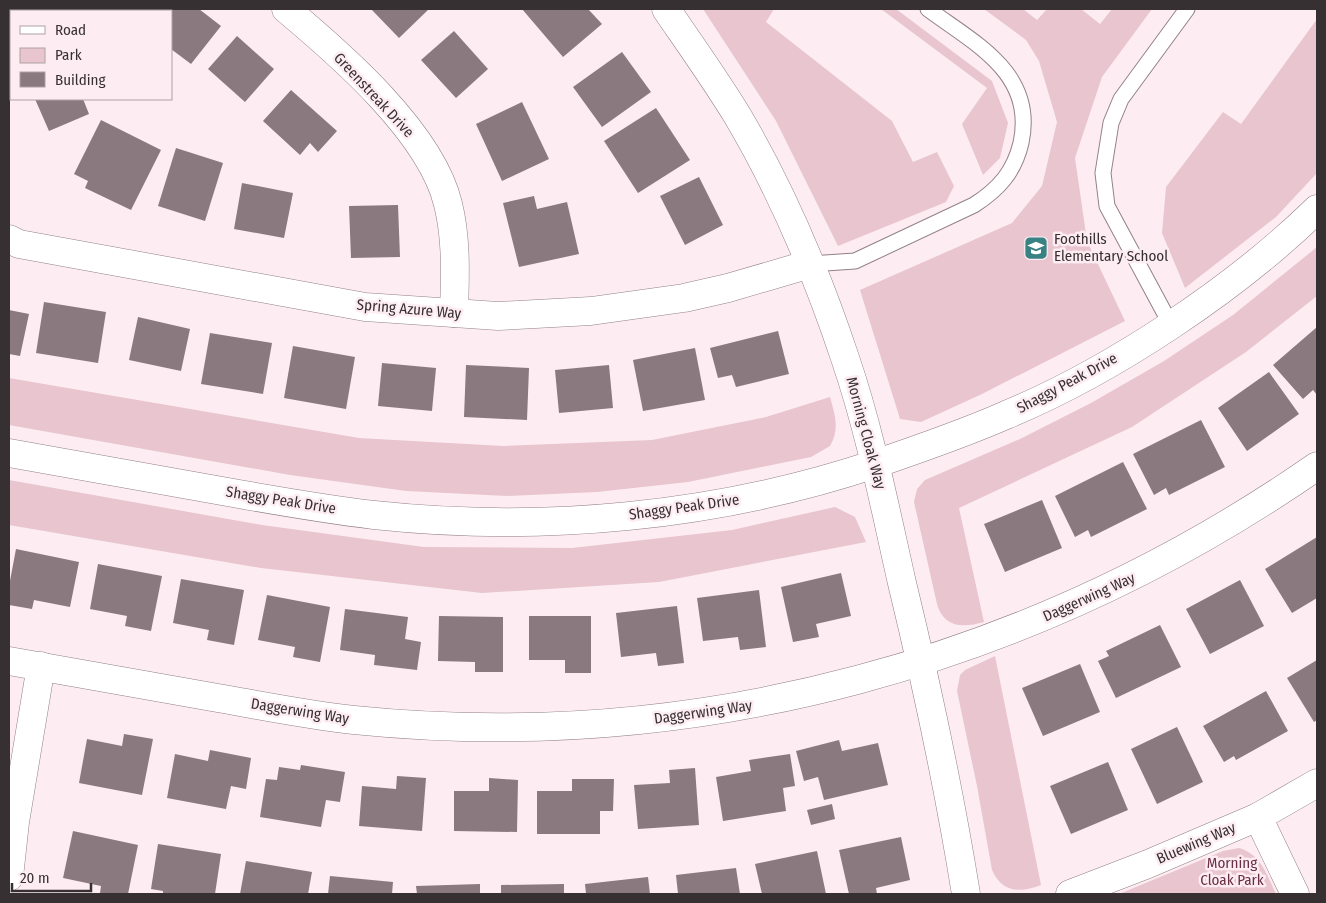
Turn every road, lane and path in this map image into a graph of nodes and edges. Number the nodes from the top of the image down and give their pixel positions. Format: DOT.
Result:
graph roads {
  1 [pos="286,9"];
  2 [pos="666,9"];
  3 [pos="928,9"];
  4 [pos="1186,9"];
  5 [pos="1317,209"];
  6 [pos="9,240"];
  7 [pos="810,264"];
  8 [pos="454,314"];
  9 [pos="1171,325"];
  10 [pos="9,453"];
  11 [pos="875,464"];
  12 [pos="1317,466"];
  13 [pos="9,661"];
  14 [pos="922,661"];
  15 [pos="41,666"];
  16 [pos="1317,783"];
  17 [pos="1258,817"];
  18 [pos="9,877"];
  19 [pos="966,894"];
  20 [pos="1070,894"];
  21 [pos="1294,894"];
  1 -- 8 [label="street, Greenstreak Drive"];
  2 -- 7 [label="street, Morning Cloak Way"];
  3 -- 7 [label="lane"];
  4 -- 9 [label="lane"];
  5 -- 9 [label="street, Shaggy Peak Drive"];
  6 -- 8 [label="street, Spring Azure Way"];
  7 -- 8 [label="street, Spring Azure Way"];
  7 -- 11 [label="street, Morning Cloak Way"];
  9 -- 11 [label="street, Shaggy Peak Drive"];
  10 -- 11 [label="street, Shaggy Peak Drive"];
  11 -- 14 [label="street, Morning Cloak Way"];
  12 -- 14 [label="street, Daggerwing Way"];
  13 -- 15 [label="street, Daggerwing Way"];
  14 -- 15 [label="street, Daggerwing Way"];
  14 -- 19 [label="street, Morning Cloak Way"];
  15 -- 18 [label="street"];
  16 -- 17 [label="street, Bluewing Way"];
  17 -- 20 [label="street, Bluewing Way"];
  17 -- 21 [label="street"];
}
